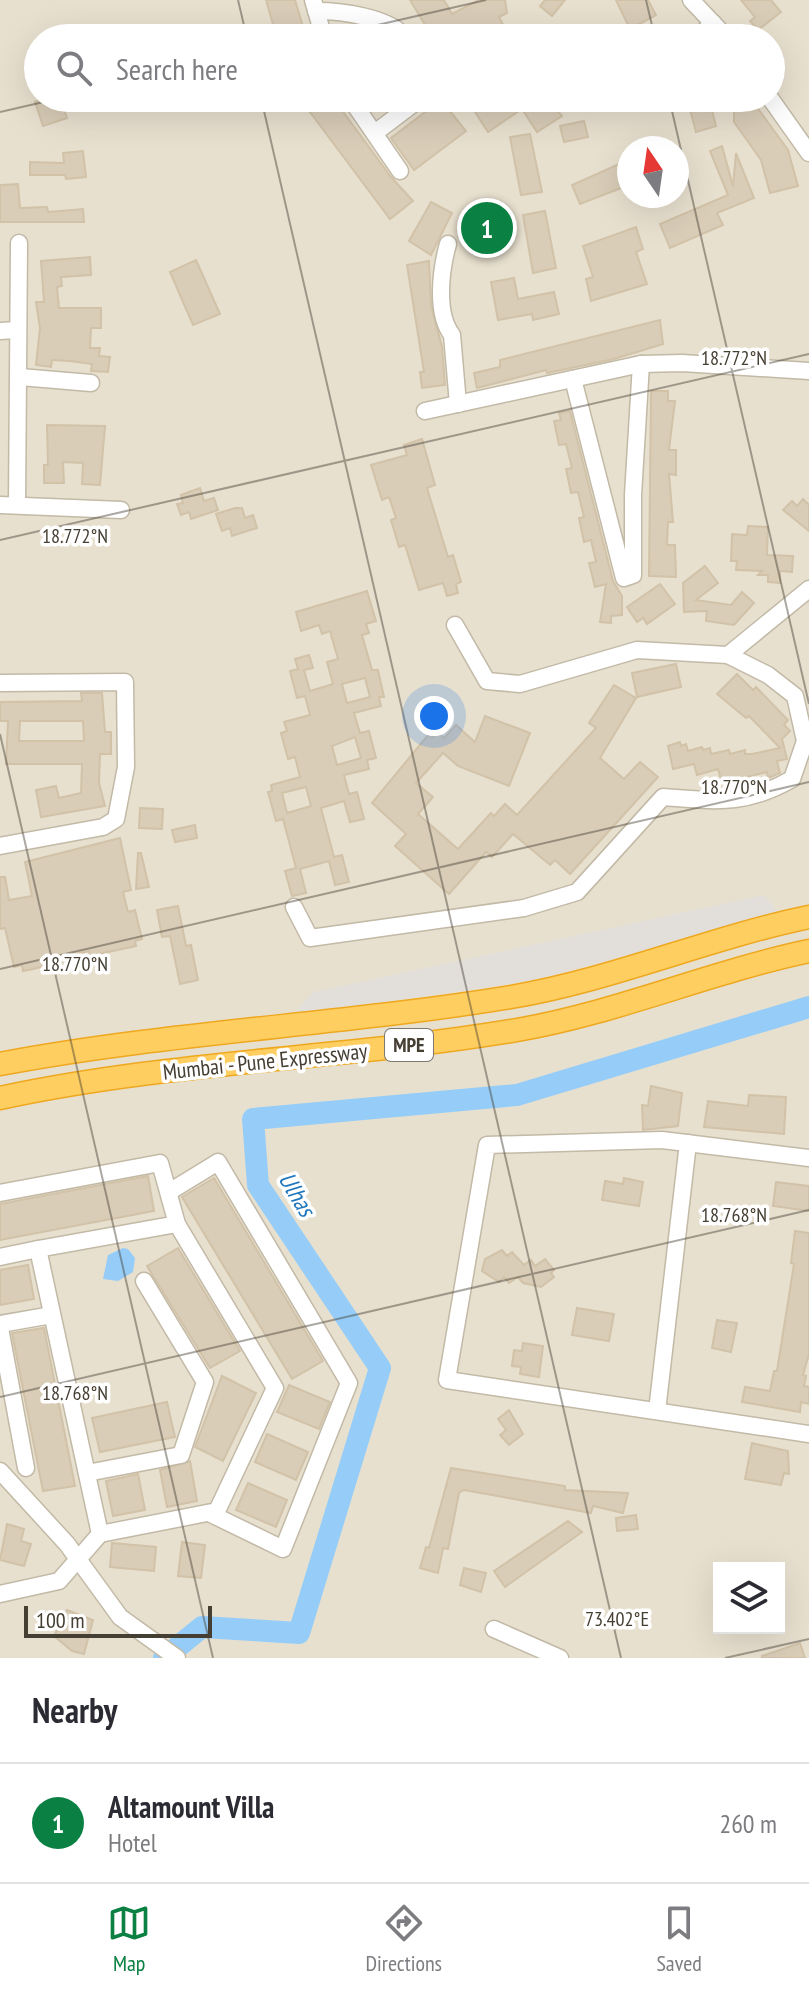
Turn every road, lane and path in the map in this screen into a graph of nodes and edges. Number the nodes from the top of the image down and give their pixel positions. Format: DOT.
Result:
graph roads {
  1 [pos="691,0"];
  2 [pos="314,6"];
  3 [pos="713,23"];
  4 [pos="382,24"];
  5 [pos="361,112"];
  6 [pos="402,112"];
  7 [pos="780,112"];
  8 [pos="376,132"];
  9 [pos="809,153"];
  10 [pos="400,171"];
  11 [pos="19,243"];
  12 [pos="448,244"];
  13 [pos="17,330"];
  14 [pos="0,331"];
  15 [pos="641,364"];
  16 [pos="809,371"];
  17 [pos="20,377"];
  18 [pos="573,379"];
  19 [pos="91,383"];
  20 [pos="458,404"];
  21 [pos="425,411"];
  22 [pos="9,504"];
  23 [pos="121,510"];
  24 [pos="809,589"];
  25 [pos="455,625"];
  26 [pos="728,655"];
  27 [pos="0,683"];
  28 [pos="0,846"];
  29 [pos="294,907"];
  30 [pos="809,917"];
  31 [pos="809,951"];
  32 [pos="0,1064"];
  33 [pos="0,1098"];
  34 [pos="688,1143"];
  35 [pos="809,1158"];
  36 [pos="169,1192"];
  37 [pos="0,1193"];
  38 [pos="177,1224"];
  39 [pos="38,1249"];
  40 [pos="0,1257"];
  41 [pos="144,1281"];
  42 [pos="52,1315"];
  43 [pos="0,1326"];
  44 [pos="657,1411"];
  45 [pos="809,1434"];
  46 [pos="26,1468"];
  47 [pos="0,1471"];
  48 [pos="87,1473"];
  49 [pos="209,1513"];
  50 [pos="100,1534"];
  51 [pos="79,1562"];
  52 [pos="0,1594"];
  53 [pos="494,1629"];
  54 [pos="177,1658"];
  55 [pos="560,1658"];
  1 -- 3 [label="street"];
  2 -- 4 [label="street"];
  5 -- 8 [label="street"];
  6 -- 8 [label="street"];
  7 -- 9 [label="street"];
  8 -- 10 [label="street"];
  11 -- 13 [label="street"];
  12 -- 20 [label="street"];
  13 -- 14 [label="street"];
  13 -- 17 [label="street"];
  15 -- 16 [label="street"];
  15 -- 18 [label="street"];
  15 -- 18 [label="street"];
  17 -- 19 [label="street"];
  17 -- 22 [label="street"];
  18 -- 20 [label="street"];
  20 -- 21 [label="street"];
  22 -- 23 [label="street"];
  24 -- 26 [label="street"];
  25 -- 26 [label="street"];
  26 -- 29 [label="street"];
  27 -- 28 [label="street"];
  30 -- 32 [label="highway, Mumbai - Pune Expressway / MPE"];
  31 -- 33 [label="highway, Mumbai - Pune Expressway / MPE"];
  34 -- 35 [label="street"];
  34 -- 44 [label="street"];
  34 -- 44 [label="street"];
  36 -- 37 [label="street"];
  36 -- 38 [label="street"];
  36 -- 49 [label="street"];
  38 -- 39 [label="street"];
  38 -- 49 [label="street"];
  39 -- 40 [label="street"];
  39 -- 42 [label="street"];
  41 -- 48 [label="street"];
  42 -- 43 [label="street"];
  42 -- 48 [label="street"];
  43 -- 46 [label="street"];
  44 -- 45 [label="street"];
  47 -- 51 [label="street"];
  48 -- 50 [label="street"];
  49 -- 50 [label="street"];
  50 -- 51 [label="street"];
  51 -- 52 [label="street"];
  51 -- 54 [label="street"];
  53 -- 55 [label="street"];
}
